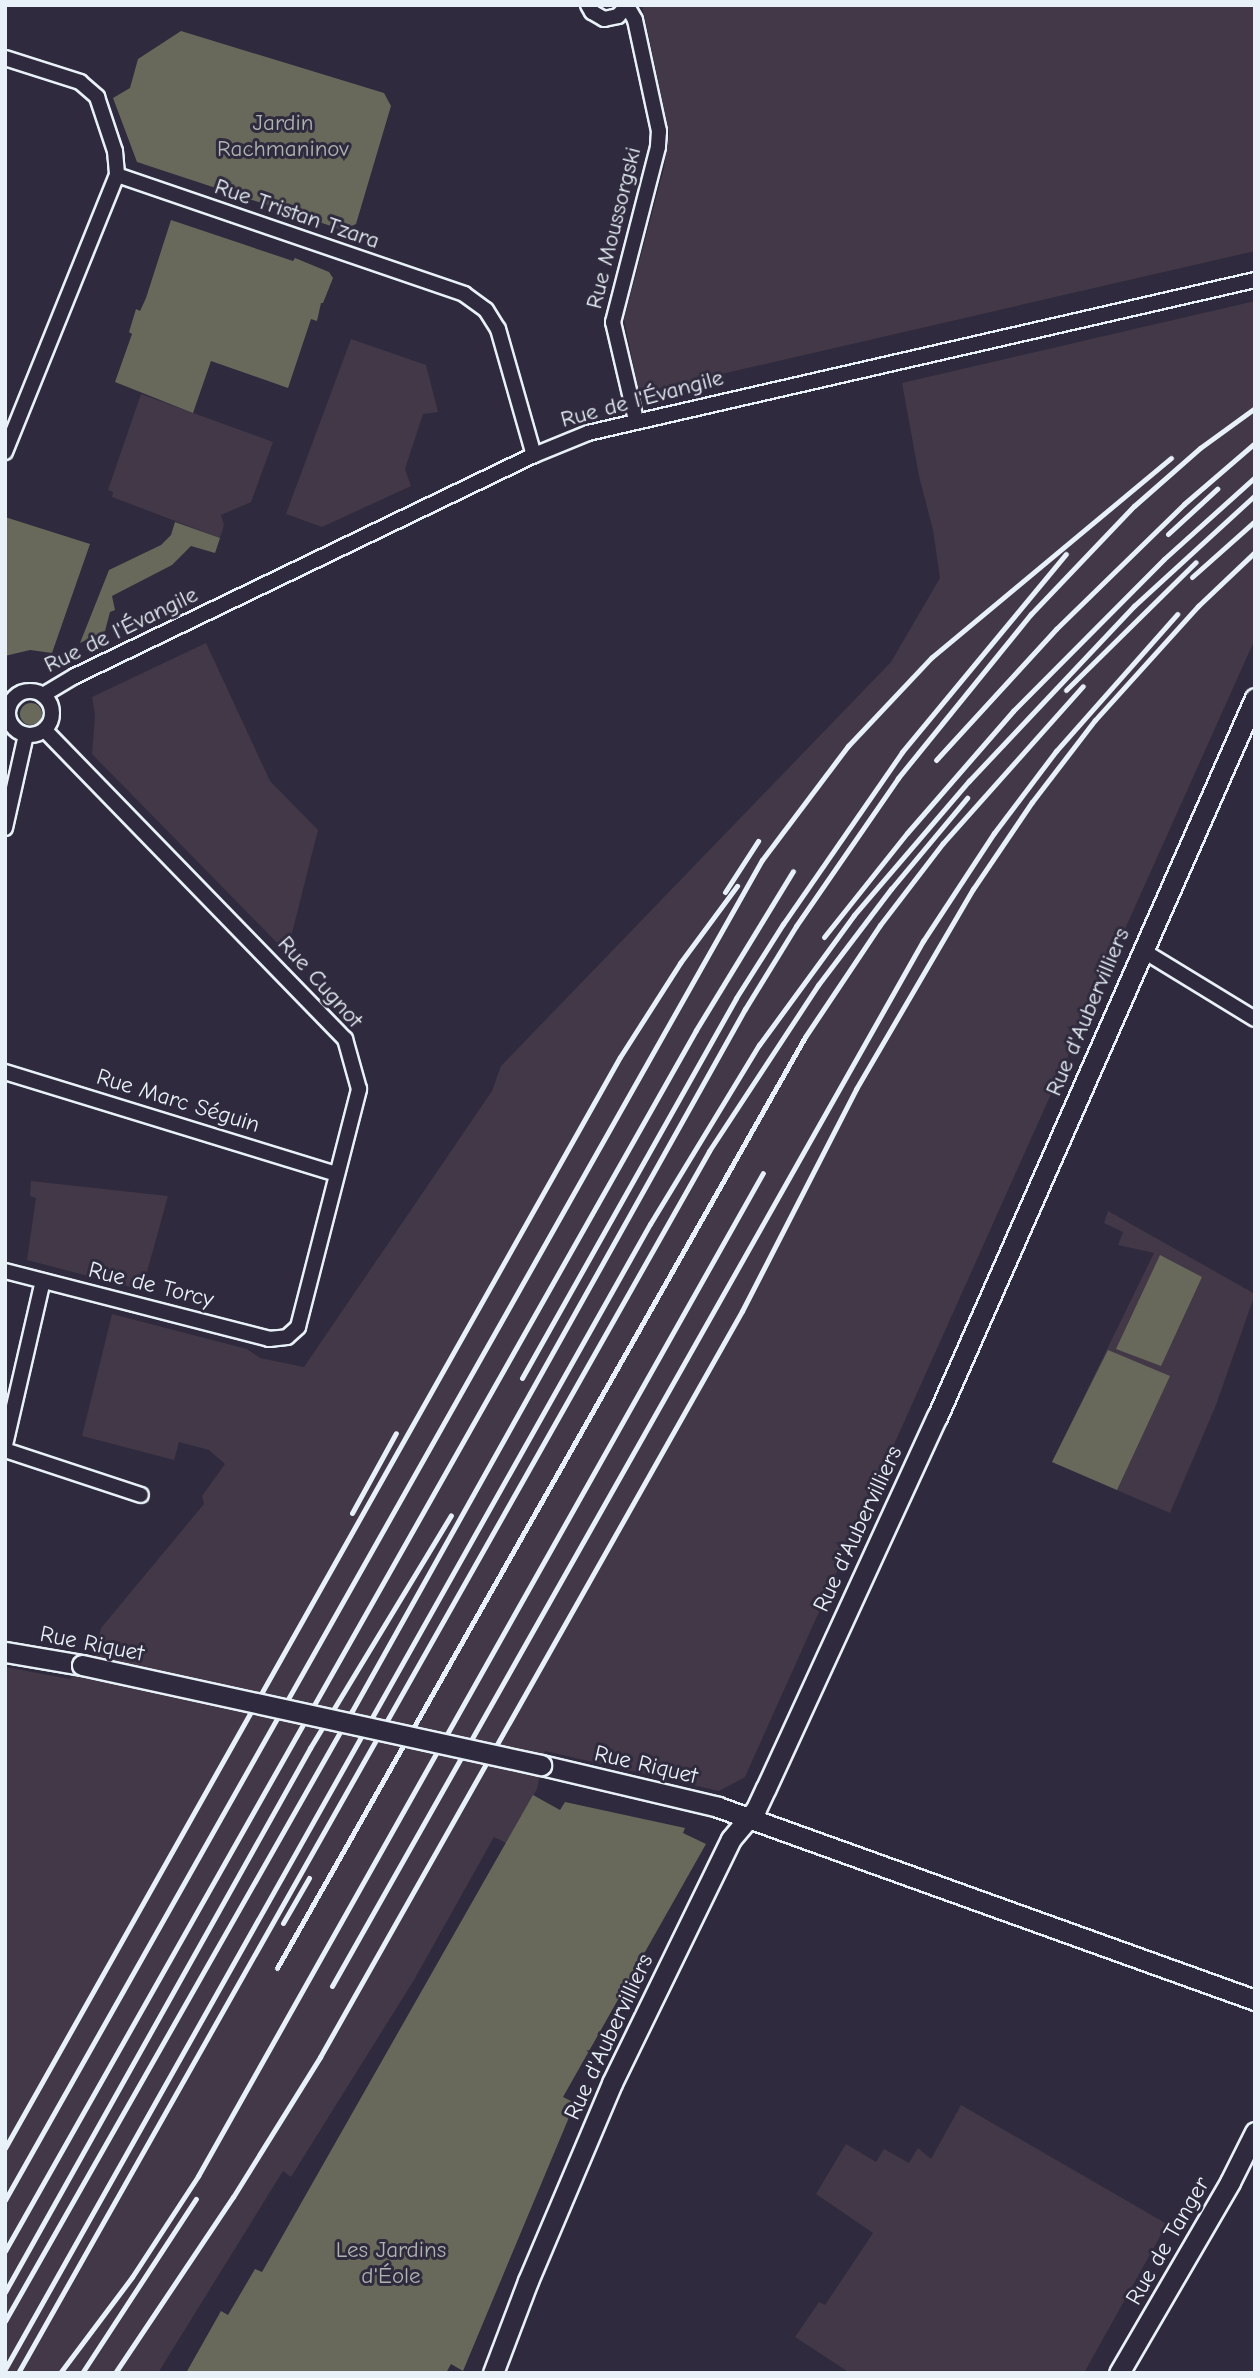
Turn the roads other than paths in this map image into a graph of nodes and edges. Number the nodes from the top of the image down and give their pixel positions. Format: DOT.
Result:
graph roads {
  1 [pos="588,5"];
  2 [pos="627,6"];
  3 [pos="5,58"];
  4 [pos="117,175"];
  5 [pos="1255,280"];
  6 [pos="636,421"];
  7 [pos="5,452"];
  8 [pos="534,455"];
  9 [pos="43,695"];
  10 [pos="1255,698"];
  11 [pos="8,700"];
  12 [pos="8,728"];
  13 [pos="45,730"];
  14 [pos="26,735"];
  15 [pos="5,828"];
  16 [pos="1142,950"];
  17 [pos="1255,1019"];
  18 [pos="5,1072"];
  19 [pos="337,1174"];
  20 [pos="5,1270"];
  21 [pos="43,1281"];
  22 [pos="286,1337"];
  23 [pos="5,1448"];
  24 [pos="141,1494"];
  25 [pos="5,1652"];
  26 [pos="748,1818"];
  27 [pos="1255,2000"];
  28 [pos="1255,2132"];
  29 [pos="494,2373"];
  30 [pos="1119,2373"];
  1 -- 2 [label="street, Rue Moussorgski"];
  2 -- 6 [label="street, Rue Moussorgski"];
  3 -- 4 [label="street"];
  4 -- 7 [label="street"];
  4 -- 8 [label="street, Rue Tristan Tzara"];
  5 -- 6 [label="street, Rue de l'Évangile"];
  6 -- 8 [label="street, Rue de l'Évangile"];
  8 -- 9 [label="street, Rue de l'Évangile"];
  9 -- 11 [label="street"];
  9 -- 13 [label="street"];
  10 -- 16 [label="street, Rue d'Aubervilliers"];
  11 -- 12 [label="street"];
  12 -- 14 [label="street"];
  13 -- 14 [label="street"];
  13 -- 19 [label="street, Rue Cugnot"];
  14 -- 15 [label="street"];
  16 -- 17 [label="street"];
  16 -- 26 [label="street, Rue d'Aubervilliers"];
  18 -- 19 [label="street, Rue Marc Séguin"];
  19 -- 22 [label="street, Rue Cugnot"];
  20 -- 21 [label="street, Rue de Torcy"];
  21 -- 22 [label="street, Rue de Torcy"];
  21 -- 23 [label="street"];
  23 -- 24 [label="street"];
  25 -- 26 [label="street, Rue Riquet, bridge"];
  26 -- 27 [label="street, Rue Riquet"];
  26 -- 29 [label="street, Rue d'Aubervilliers"];
  28 -- 30 [label="street, Rue de Tanger"];
}
